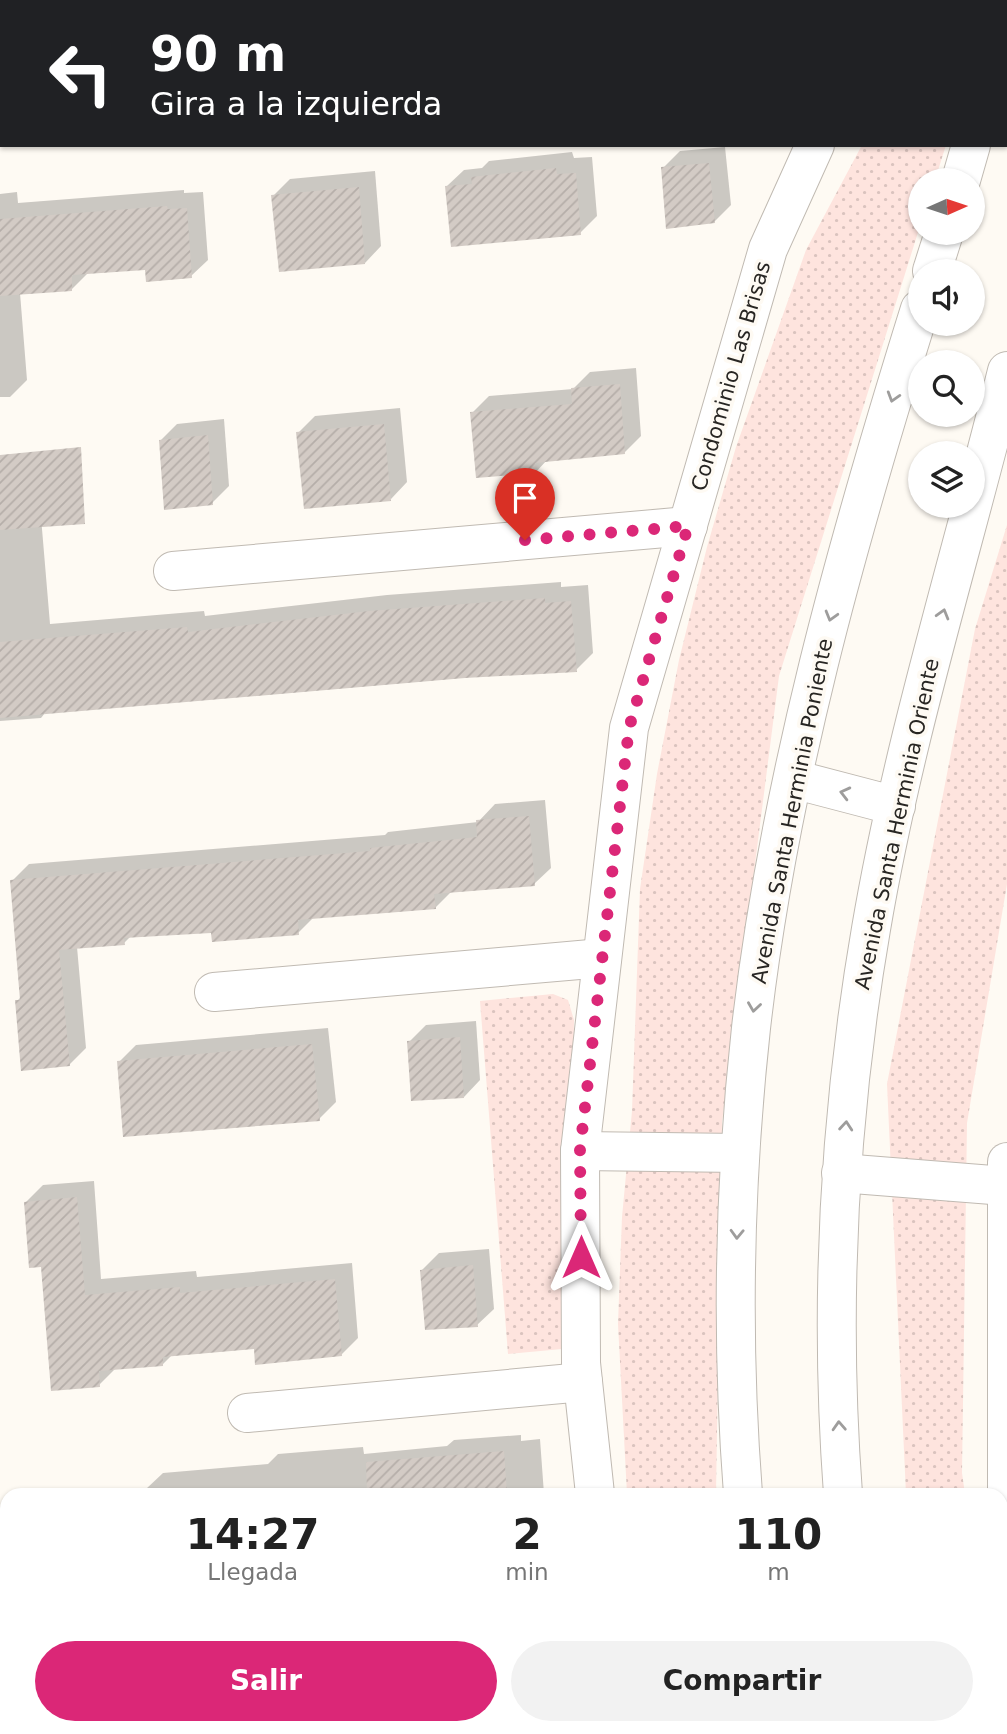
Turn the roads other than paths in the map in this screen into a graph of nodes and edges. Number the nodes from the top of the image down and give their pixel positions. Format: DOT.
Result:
graph roads {
  1 [pos="814,147"];
  2 [pos="970,147"];
  3 [pos="964,168"];
  4 [pos="912,336"];
  5 [pos="1007,371"];
  6 [pos="688,526"];
  7 [pos="173,571"];
  8 [pos="793,779"];
  9 [pos="896,806"];
  10 [pos="602,958"];
  11 [pos="214,992"];
  12 [pos="580,1150"];
  13 [pos="740,1153"];
  14 [pos="841,1173"];
  15 [pos="1006,1174"];
  16 [pos="583,1382"];
  17 [pos="247,1413"];
  18 [pos="594,1488"];
  19 [pos="743,1488"];
  20 [pos="843,1488"];
  21 [pos="1007,1488"];
  1 -- 6 [label="street, Condominio Las Brisas"];
  2 -- 3 [label="street"];
  4 -- 8 [label="street, Avenida Santa Herminia Poniente, one-way"];
  9 -- 5 [label="street, Avenida Santa Herminia Oriente, one-way"];
  6 -- 7 [label="street"];
  6 -- 10 [label="street, Condominio Las Brisas"];
  9 -- 8 [label="street, one-way"];
  8 -- 13 [label="street, Avenida Santa Herminia Poniente, one-way"];
  14 -- 9 [label="street, Avenida Santa Herminia Oriente, one-way"];
  10 -- 11 [label="street"];
  10 -- 12 [label="street, Condominio Las Brisas"];
  12 -- 13 [label="street"];
  12 -- 16 [label="street, Condominio Las Brisas"];
  13 -- 19 [label="street, Avenida Santa Herminia Poniente, one-way"];
  14 -- 15 [label="street"];
  20 -- 14 [label="street, Avenida Santa Herminia Oriente, one-way"];
  15 -- 21 [label="street"];
  16 -- 17 [label="street"];
  16 -- 18 [label="street, Condominio Las Brisas"];
}
